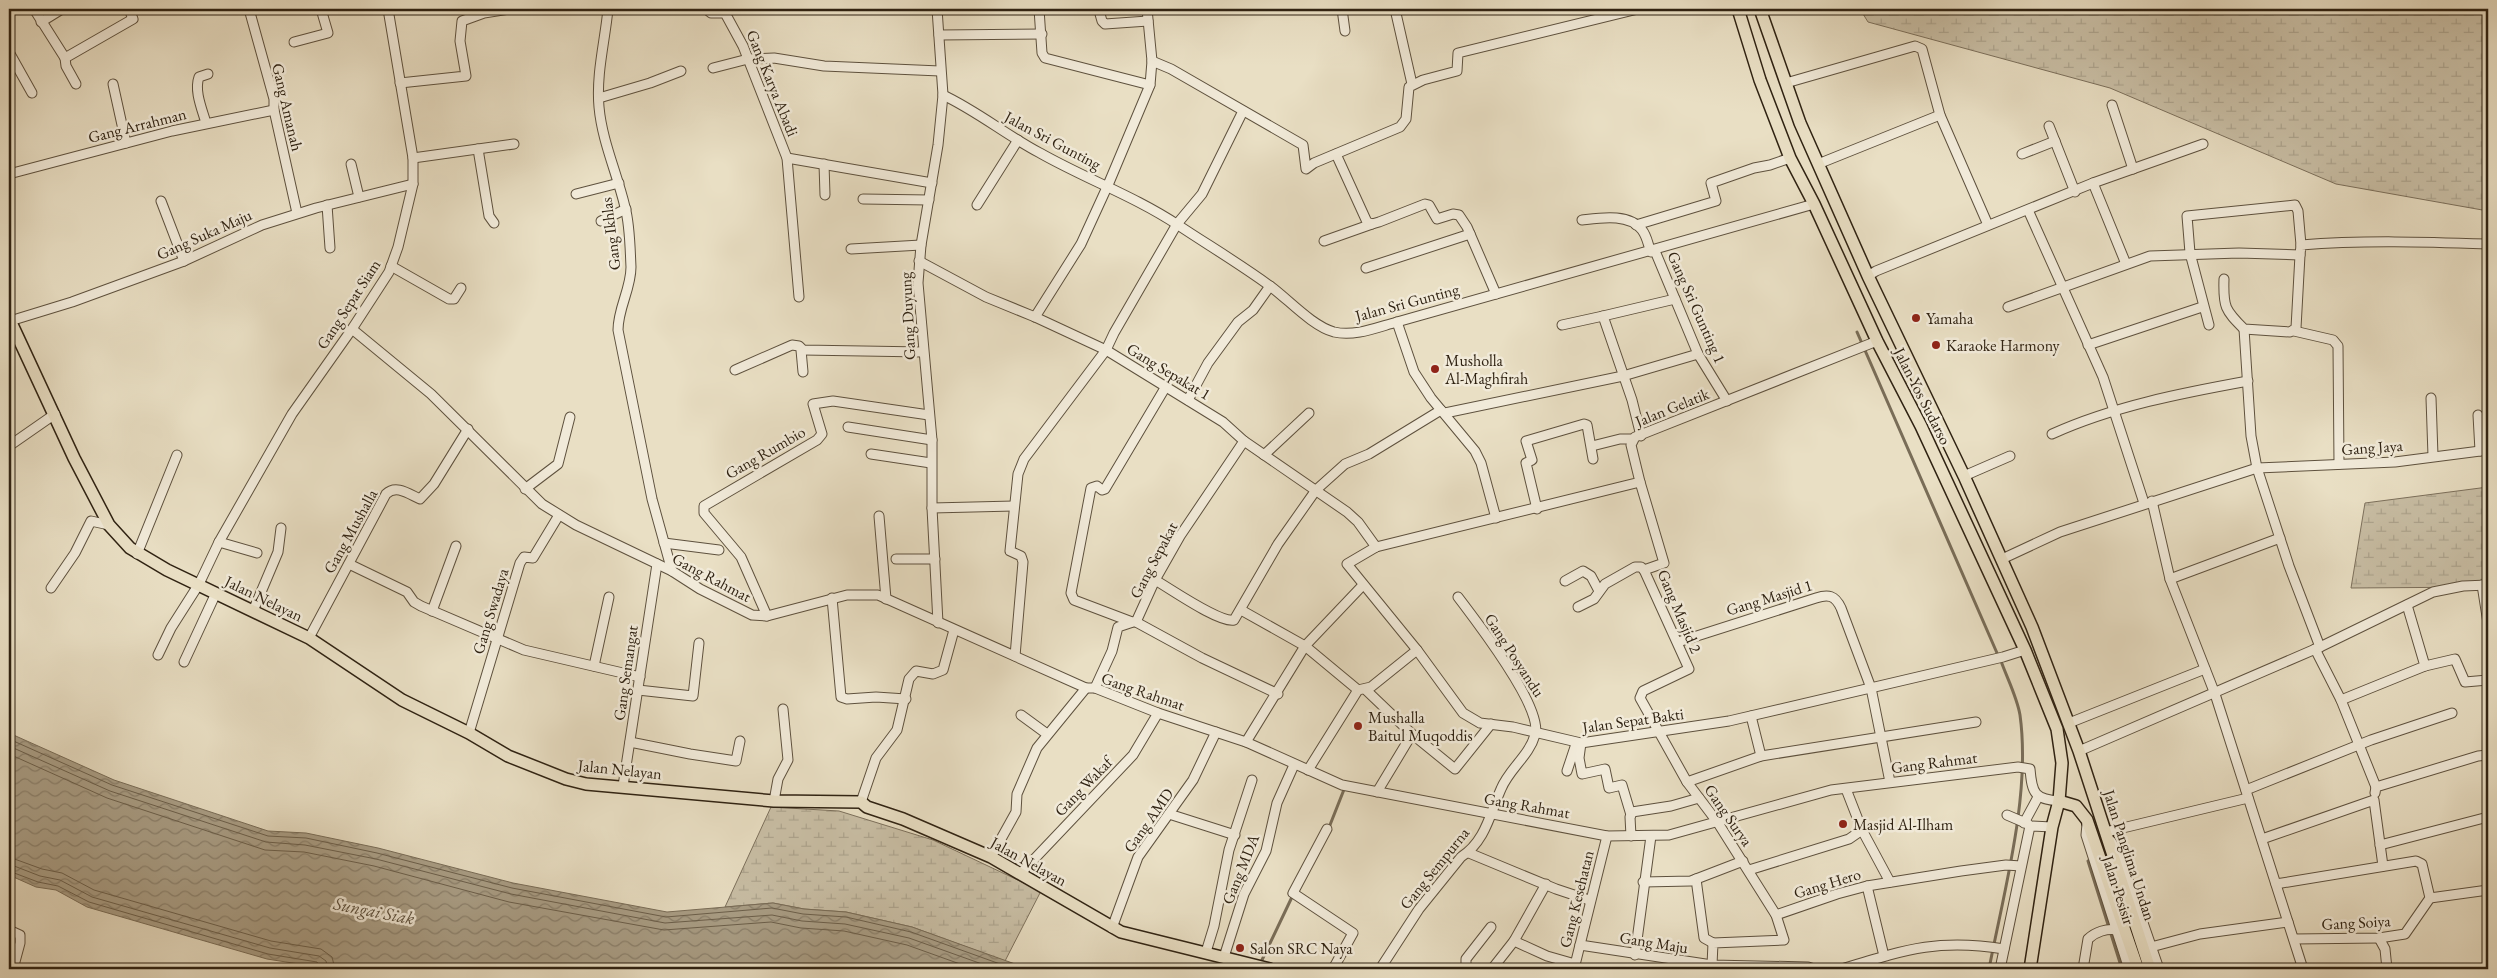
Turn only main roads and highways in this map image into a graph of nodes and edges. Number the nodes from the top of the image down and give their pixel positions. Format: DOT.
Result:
graph roads {
  1 [pos="1738,9"];
  2 [pos="1760,9"];
  3 [pos="10,320"];
  4 [pos="1937,418"];
  5 [pos="1921,426"];
  6 [pos="2079,751"];
  7 [pos="2059,801"];
  8 [pos="2117,891"];
  9 [pos="1270,969"];
  10 [pos="2030,969"];
  11 [pos="2138,969"];
  12 [pos="2150,969"];
  1 -- 5 [label="main road, Jalan Yos Sudarso"];
  2 -- 4 [label="main road, Jalan Yos Sudarso"];
  3 -- 9 [label="main road, Jalan Nelayan"];
  4 -- 5 [label="main road"];
  4 -- 6 [label="main road, Jalan Yos Sudarso"];
  5 -- 7 [label="main road, Jalan Yos Sudarso"];
  6 -- 8 [label="main road, Jalan Panglima Undan"];
  7 -- 8 [label="main road, Jalan Panglima Undan"];
  7 -- 10 [label="main road, Jalan Yos Sudarso"];
  8 -- 11 [label="main road, Jalan Panglima Undan"];
  8 -- 12 [label="main road, Jalan Panglima Undan"];
}
